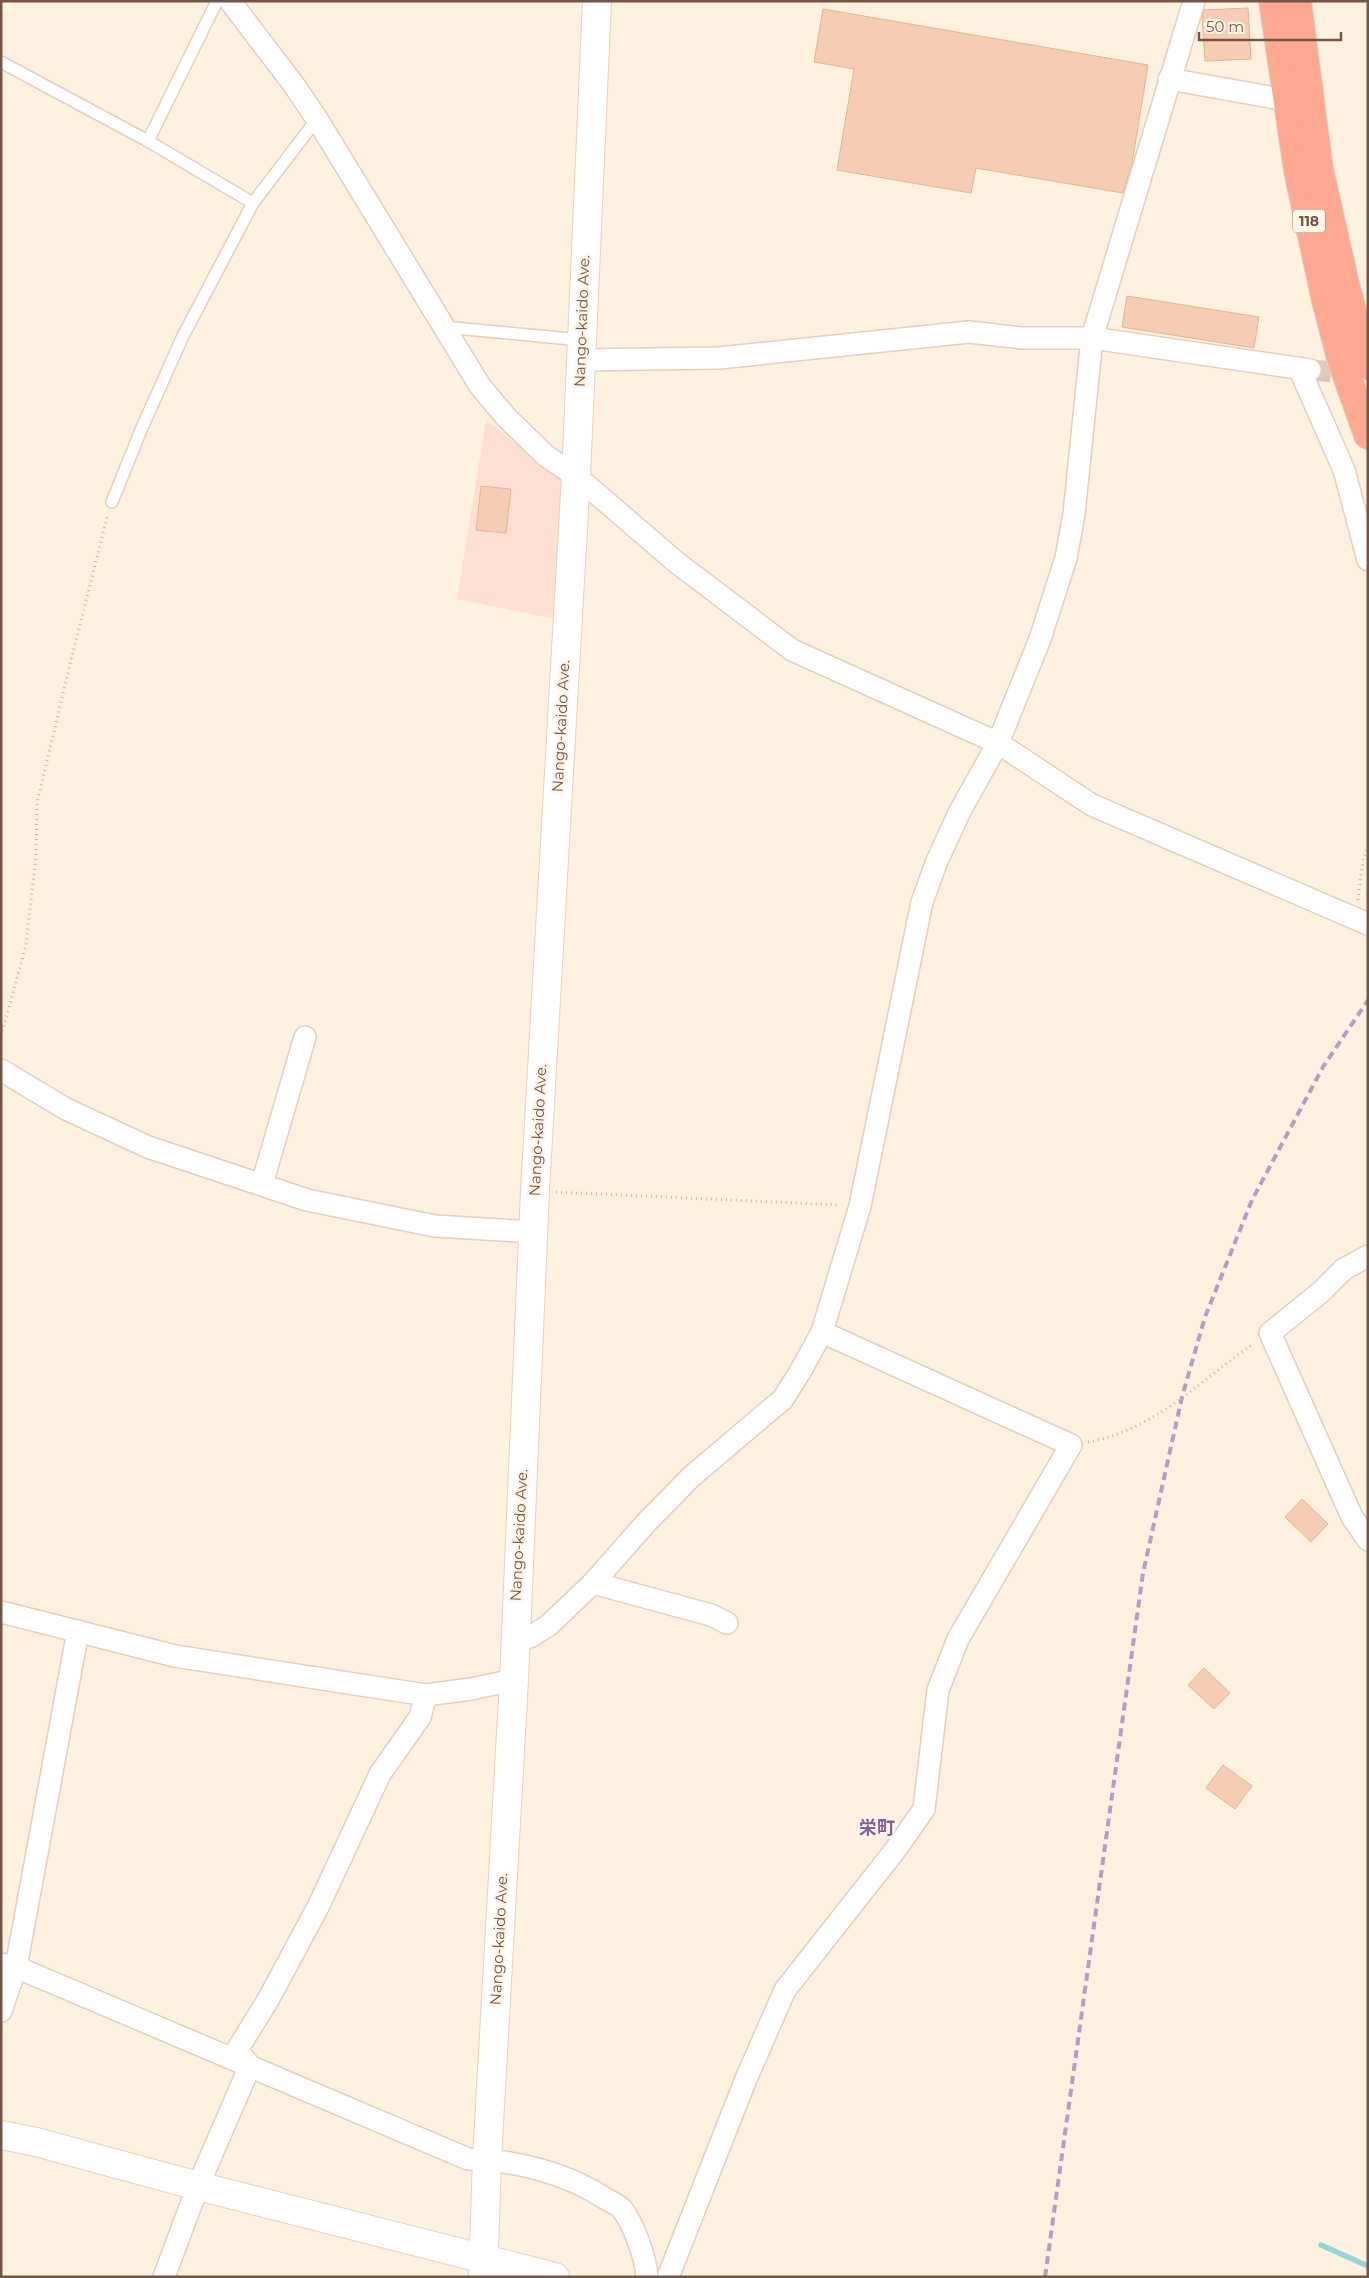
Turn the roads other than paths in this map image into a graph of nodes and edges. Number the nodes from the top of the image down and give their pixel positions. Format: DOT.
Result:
graph roads {
  1 [pos="217,1"];
  2 [pos="230,1"];
  3 [pos="597,1"];
  4 [pos="1194,1"];
  5 [pos="1273,1"];
  6 [pos="1297,1"];
  7 [pos="1,62"];
  8 [pos="1169,79"];
  9 [pos="1287,100"];
  10 [pos="317,120"];
  11 [pos="148,141"];
  12 [pos="253,203"];
  13 [pos="444,327"];
  14 [pos="1092,338"];
  15 [pos="581,350"];
  16 [pos="1368,366"];
  17 [pos="1368,435"];
  18 [pos="576,476"];
  19 [pos="112,502"];
  20 [pos="1368,560"];
  21 [pos="998,743"];
  22 [pos="1362,921"];
  23 [pos="305,1037"];
  24 [pos="1,1070"];
  25 [pos="262,1184"];
  26 [pos="533,1232"];
  27 [pos="1368,1256"];
  28 [pos="822,1332"];
  29 [pos="1368,1540"];
  30 [pos="593,1583"];
  31 [pos="1,1612"];
  32 [pos="727,1623"];
  33 [pos="78,1631"];
  34 [pos="514,1642"];
  35 [pos="514,1680"];
  36 [pos="426,1695"];
  37 [pos="9,1966"];
  38 [pos="1,2011"];
  39 [pos="250,2066"];
  40 [pos="1,2135"];
  41 [pos="487,2159"];
  42 [pos="198,2186"];
  43 [pos="484,2268"];
  44 [pos="164,2277"];
  45 [pos="555,2277"];
  46 [pos="647,2277"];
  47 [pos="668,2277"];
  1 -- 11 [label="lane"];
  2 -- 10 [label="street"];
  3 -- 15 [label="street, Nango-kaido Ave."];
  4 -- 8 [label="street"];
  5 -- 9 [label="highway, 118"];
  6 -- 16 [label="highway, 118"];
  7 -- 11 [label="lane"];
  8 -- 9 [label="street"];
  8 -- 14 [label="street"];
  9 -- 17 [label="highway, 118"];
  10 -- 12 [label="lane"];
  10 -- 13 [label="street"];
  11 -- 12 [label="lane"];
  12 -- 19 [label="lane"];
  13 -- 15 [label="lane"];
  13 -- 18 [label="street"];
  14 -- 15 [label="street"];
  14 -- 20 [label="street"];
  14 -- 21 [label="street"];
  15 -- 18 [label="street, Nango-kaido Ave."];
  18 -- 21 [label="street"];
  18 -- 26 [label="street, Nango-kaido Ave."];
  21 -- 22 [label="street"];
  21 -- 28 [label="street"];
  23 -- 25 [label="street"];
  24 -- 25 [label="street"];
  25 -- 26 [label="street"];
  26 -- 34 [label="street, Nango-kaido Ave."];
  27 -- 29 [label="street"];
  28 -- 30 [label="street"];
  28 -- 47 [label="street"];
  30 -- 32 [label="street"];
  30 -- 34 [label="street"];
  31 -- 33 [label="street"];
  33 -- 36 [label="street"];
  33 -- 37 [label="street"];
  34 -- 35 [label="street, Nango-kaido Ave."];
  35 -- 36 [label="street"];
  35 -- 41 [label="street, Nango-kaido Ave."];
  36 -- 39 [label="street"];
  37 -- 38 [label="street"];
  37 -- 39 [label="street"];
  39 -- 41 [label="street"];
  39 -- 42 [label="street"];
  40 -- 42 [label="street"];
  41 -- 43 [label="street, Nango-kaido Ave."];
  41 -- 46 [label="street"];
  42 -- 43 [label="street"];
  42 -- 44 [label="street"];
  43 -- 45 [label="street"];
}
